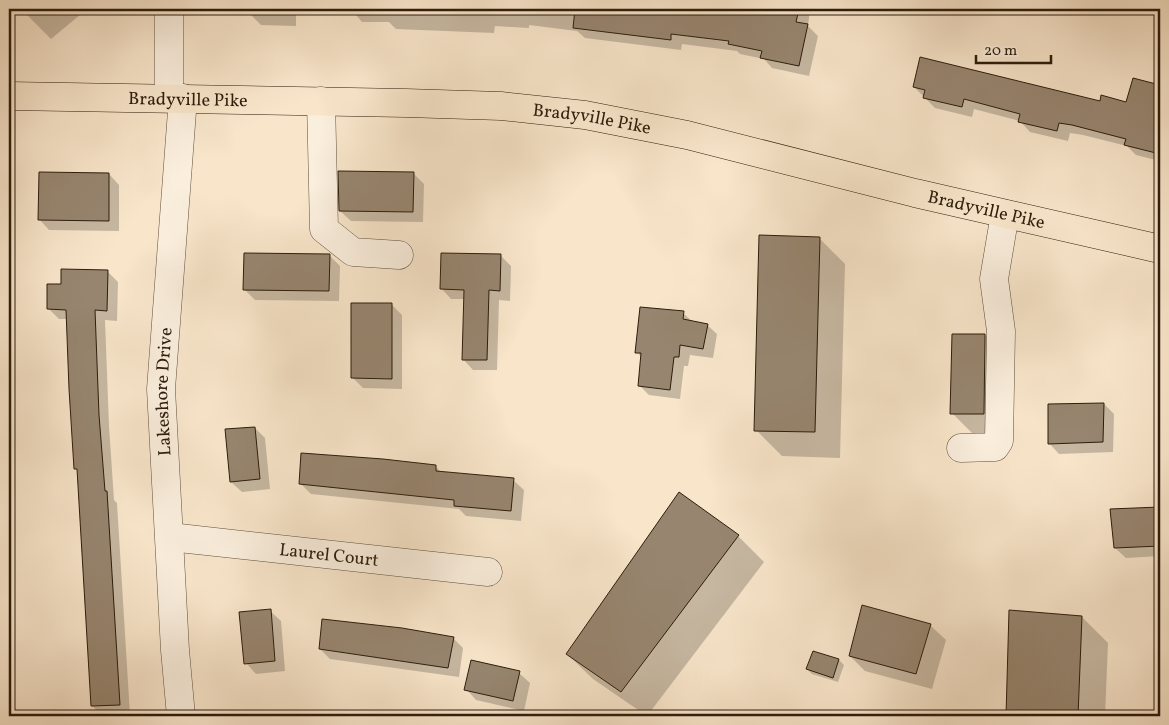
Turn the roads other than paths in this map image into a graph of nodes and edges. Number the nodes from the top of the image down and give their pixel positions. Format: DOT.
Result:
graph roads {
  1 [pos="169,9"];
  2 [pos="9,96"];
  3 [pos="176,98"];
  4 [pos="321,101"];
  5 [pos="1005,214"];
  6 [pos="1160,249"];
  7 [pos="399,255"];
  8 [pos="961,448"];
  9 [pos="170,537"];
  10 [pos="488,572"];
  11 [pos="181,716"];
  1 -- 3 [label="street, Lakeshore Drive"];
  2 -- 3 [label="main road, Bradyville Pike"];
  3 -- 4 [label="main road, Bradyville Pike"];
  3 -- 9 [label="street, Lakeshore Drive"];
  4 -- 5 [label="main road, Bradyville Pike"];
  4 -- 7 [label="street"];
  5 -- 6 [label="main road, Bradyville Pike"];
  5 -- 8 [label="street"];
  9 -- 10 [label="street, Laurel Court"];
  9 -- 11 [label="street, Lakeshore Drive"];
}
